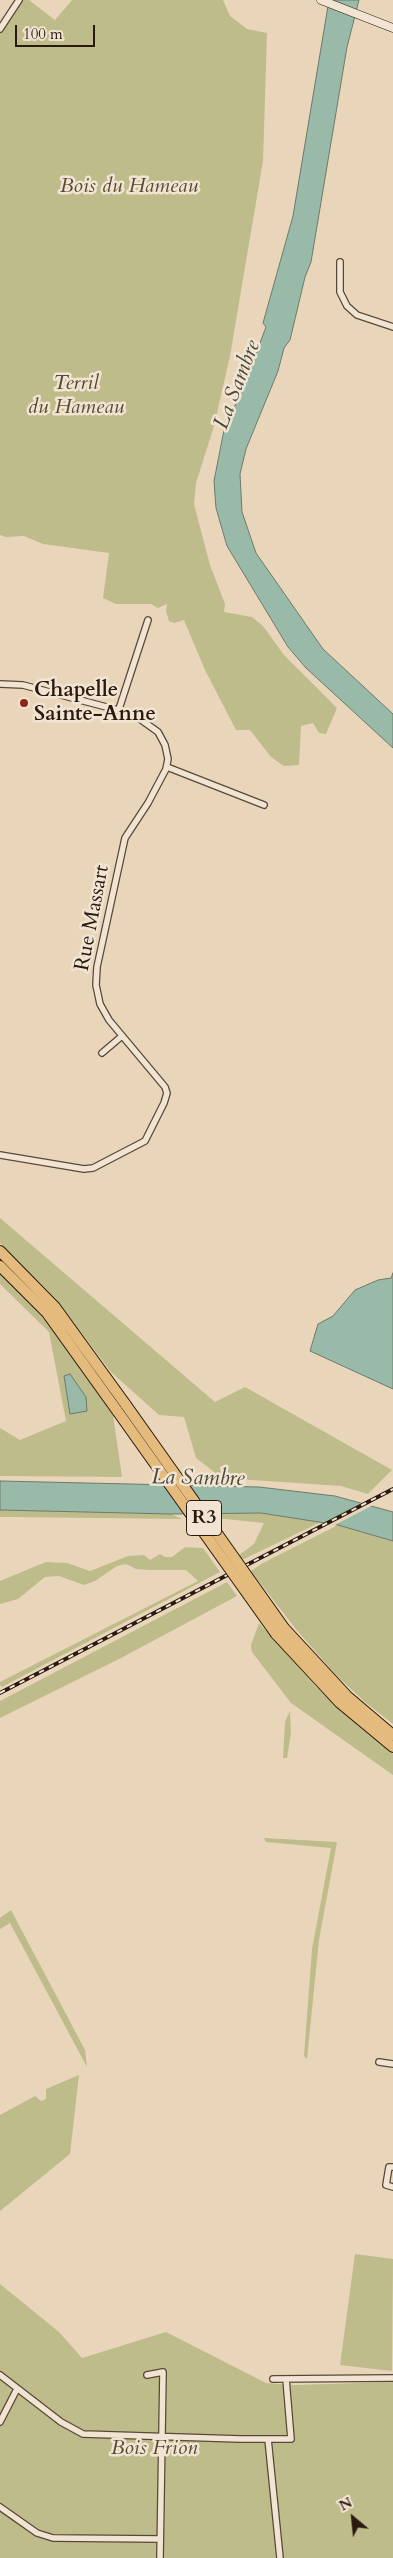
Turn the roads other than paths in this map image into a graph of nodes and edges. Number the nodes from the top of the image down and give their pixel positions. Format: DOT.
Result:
graph roads {
  1 [pos="19,0"];
  2 [pos="321,0"];
  3 [pos="393,28"];
  4 [pos="0,29"];
  5 [pos="340,262"];
  6 [pos="393,327"];
  7 [pos="148,620"];
  8 [pos="0,684"];
  9 [pos="119,709"];
  10 [pos="166,767"];
  11 [pos="264,805"];
  12 [pos="122,1036"];
  13 [pos="102,1053"];
  14 [pos="0,1155"];
  15 [pos="0,1251"];
  16 [pos="0,1266"];
  17 [pos="122,1408"];
  18 [pos="280,1631"];
  19 [pos="393,1735"];
  20 [pos="393,1747"];
  21 [pos="379,2062"];
  22 [pos="393,2064"];
  23 [pos="393,2167"];
  24 [pos="393,2187"];
  25 [pos="147,2375"];
  26 [pos="0,2376"];
  27 [pos="393,2378"];
  28 [pos="286,2379"];
  29 [pos="273,2380"];
  30 [pos="17,2389"];
  31 [pos="0,2422"];
  32 [pos="162,2437"];
  33 [pos="268,2439"];
  34 [pos="0,2507"];
  35 [pos="160,2539"];
  36 [pos="160,2558"];
  37 [pos="280,2558"];
  1 -- 4 [label="street"];
  2 -- 3 [label="street"];
  5 -- 6 [label="street"];
  7 -- 9 [label="street"];
  8 -- 9 [label="street"];
  9 -- 10 [label="street"];
  10 -- 11 [label="street"];
  10 -- 12 [label="street, Rue Massart"];
  12 -- 13 [label="street"];
  12 -- 14 [label="street, Rue Massart"];
  15 -- 17 [label="highway, R3"];
  16 -- 17 [label="highway, R3"];
  17 -- 18 [label="highway, R3, bridge"];
  18 -- 19 [label="highway, R3"];
  18 -- 20 [label="highway, R3"];
  21 -- 22 [label="street"];
  23 -- 24 [label="street"];
  25 -- 32 [label="street"];
  26 -- 30 [label="street"];
  27 -- 28 [label="street"];
  28 -- 29 [label="street"];
  28 -- 33 [label="street"];
  30 -- 31 [label="street"];
  30 -- 32 [label="street"];
  32 -- 33 [label="street"];
  32 -- 35 [label="street"];
  33 -- 37 [label="street"];
  34 -- 35 [label="street"];
  35 -- 36 [label="street"];
}
